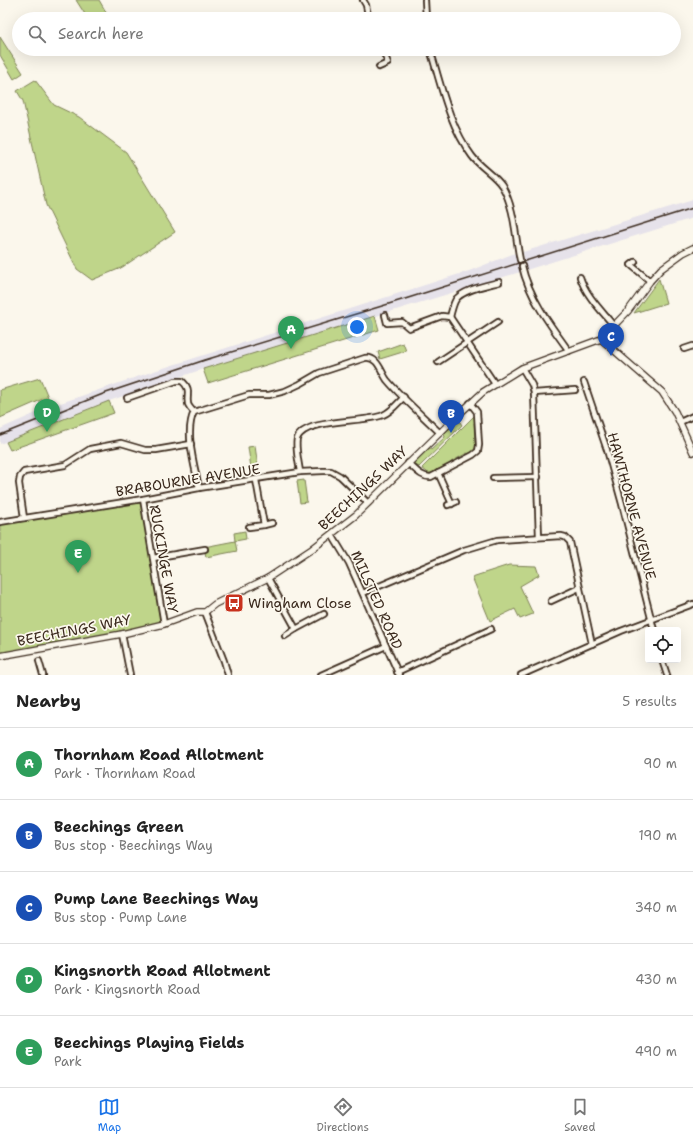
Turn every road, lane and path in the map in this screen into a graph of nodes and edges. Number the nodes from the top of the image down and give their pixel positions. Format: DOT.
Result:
graph roads {
  1 [pos="363,0"];
  2 [pos="425,0"];
  3 [pos="368,12"];
  4 [pos="426,12"];
  5 [pos="385,56"];
  6 [pos="432,56"];
  7 [pos="379,67"];
  8 [pos="693,248"];
  9 [pos="520,260"];
  10 [pos="635,262"];
  11 [pos="522,266"];
  12 [pos="580,277"];
  13 [pos="650,281"];
  14 [pos="499,282"];
  15 [pos="385,315"];
  16 [pos="450,317"];
  17 [pos="498,322"];
  18 [pos="614,326"];
  19 [pos="601,339"];
  20 [pos="467,342"];
  21 [pos="693,346"];
  22 [pos="684,349"];
  23 [pos="569,351"];
  24 [pos="438,362"];
  25 [pos="522,368"];
  26 [pos="584,382"];
  27 [pos="495,384"];
  28 [pos="586,389"];
  29 [pos="534,393"];
  30 [pos="127,398"];
  31 [pos="404,398"];
  32 [pos="470,403"];
  33 [pos="194,412"];
  34 [pos="693,416"];
  35 [pos="680,422"];
  36 [pos="439,432"];
  37 [pos="191,444"];
  38 [pos="693,452"];
  39 [pos="408,463"];
  40 [pos="300,472"];
  41 [pos="438,473"];
  42 [pos="538,477"];
  43 [pos="493,478"];
  44 [pos="256,480"];
  45 [pos="199,488"];
  46 [pos="143,499"];
  47 [pos="368,503"];
  48 [pos="452,504"];
  49 [pos="24,518"];
  50 [pos="0,522"];
  51 [pos="272,523"];
  52 [pos="264,525"];
  53 [pos="249,527"];
  54 [pos="332,535"];
  55 [pos="539,537"];
  56 [pos="205,549"];
  57 [pos="153,558"];
  58 [pos="268,578"];
  59 [pos="579,588"];
  60 [pos="363,593"];
  61 [pos="550,601"];
  62 [pos="693,604"];
  63 [pos="205,612"];
  64 [pos="324,614"];
  65 [pos="652,620"];
  66 [pos="164,624"];
  67 [pos="653,627"];
  68 [pos="296,629"];
  69 [pos="491,629"];
  70 [pos="122,634"];
  71 [pos="285,636"];
  72 [pos="592,644"];
  73 [pos="386,646"];
  74 [pos="0,656"];
  75 [pos="39,661"];
  76 [pos="663,663"];
  77 [pos="398,673"];
  78 [pos="43,675"];
  79 [pos="130,675"];
  80 [pos="228,675"];
  81 [pos="321,675"];
  82 [pos="521,675"];
  83 [pos="667,675"];
  1 -- 3 [label="street"];
  2 -- 4 [label="street"];
  5 -- 7 [label="street"];
  6 -- 9 [label="street"];
  8 -- 13 [label="street, BEECHINGS WAY"];
  10 -- 13 [label="street"];
  11 -- 23 [label="street"];
  12 -- 18 [label="street"];
  13 -- 18 [label="street, BEECHINGS WAY"];
  14 -- 16 [label="street"];
  15 -- 16 [label="street"];
  16 -- 20 [label="street"];
  17 -- 20 [label="street"];
  18 -- 19 [label="street, BEECHINGS WAY"];
  19 -- 23 [label="street, BEECHINGS WAY"];
  19 -- 35 [label="street"];
  20 -- 24 [label="street"];
  20 -- 27 [label="street"];
  21 -- 22 [label="street"];
  23 -- 25 [label="street, BEECHINGS WAY"];
  25 -- 27 [label="street, BEECHINGS WAY"];
  25 -- 29 [label="street"];
  26 -- 28 [label="street, HAWTHORNE AVENUE"];
  27 -- 32 [label="street, BEECHINGS WAY"];
  28 -- 29 [label="street"];
  28 -- 65 [label="street, HAWTHORNE AVENUE"];
  29 -- 42 [label="street"];
  30 -- 33 [label="street"];
  31 -- 33 [label="street"];
  31 -- 36 [label="street"];
  31 -- 40 [label="street"];
  32 -- 36 [label="street, BEECHINGS WAY"];
  32 -- 41 [label="street"];
  33 -- 37 [label="street"];
  34 -- 35 [label="street"];
  35 -- 38 [label="street"];
  36 -- 39 [label="street, BEECHINGS WAY"];
  37 -- 45 [label="street"];
  37 -- 49 [label="street"];
  39 -- 41 [label="street"];
  39 -- 47 [label="street, BEECHINGS WAY"];
  40 -- 44 [label="street, BRABOURNE AVENUE"];
  40 -- 47 [label="street, BRABOURNE AVENUE"];
  41 -- 48 [label="street"];
  42 -- 43 [label="street"];
  42 -- 55 [label="street"];
  44 -- 45 [label="street, BRABOURNE AVENUE"];
  44 -- 52 [label="street"];
  45 -- 46 [label="street, BRABOURNE AVENUE"];
  46 -- 49 [label="street, BRABOURNE AVENUE"];
  46 -- 57 [label="street, RUCKINGE WAY"];
  47 -- 54 [label="street, BEECHINGS WAY"];
  49 -- 50 [label="street, BRABOURNE AVENUE"];
  51 -- 52 [label="street"];
  52 -- 53 [label="street"];
  54 -- 58 [label="street, BEECHINGS WAY"];
  54 -- 60 [label="street, MILSTED ROAD"];
  55 -- 59 [label="street"];
  55 -- 60 [label="street"];
  56 -- 57 [label="street"];
  57 -- 66 [label="street, RUCKINGE WAY"];
  58 -- 63 [label="street, BEECHINGS WAY"];
  58 -- 68 [label="street"];
  59 -- 61 [label="street"];
  59 -- 72 [label="street"];
  60 -- 73 [label="street, MILSTED ROAD"];
  62 -- 65 [label="street"];
  63 -- 66 [label="street, BEECHINGS WAY"];
  63 -- 80 [label="street"];
  64 -- 68 [label="street"];
  65 -- 67 [label="street, HAWTHORNE AVENUE"];
  65 -- 72 [label="street"];
  66 -- 70 [label="street, BEECHINGS WAY"];
  68 -- 71 [label="street"];
  69 -- 77 [label="street"];
  70 -- 74 [label="street, BEECHINGS WAY"];
  70 -- 79 [label="street"];
  72 -- 82 [label="street"];
  73 -- 77 [label="street, MILSTED ROAD"];
  73 -- 81 [label="street"];
  75 -- 78 [label="street"];
  76 -- 83 [label="street"];
}
